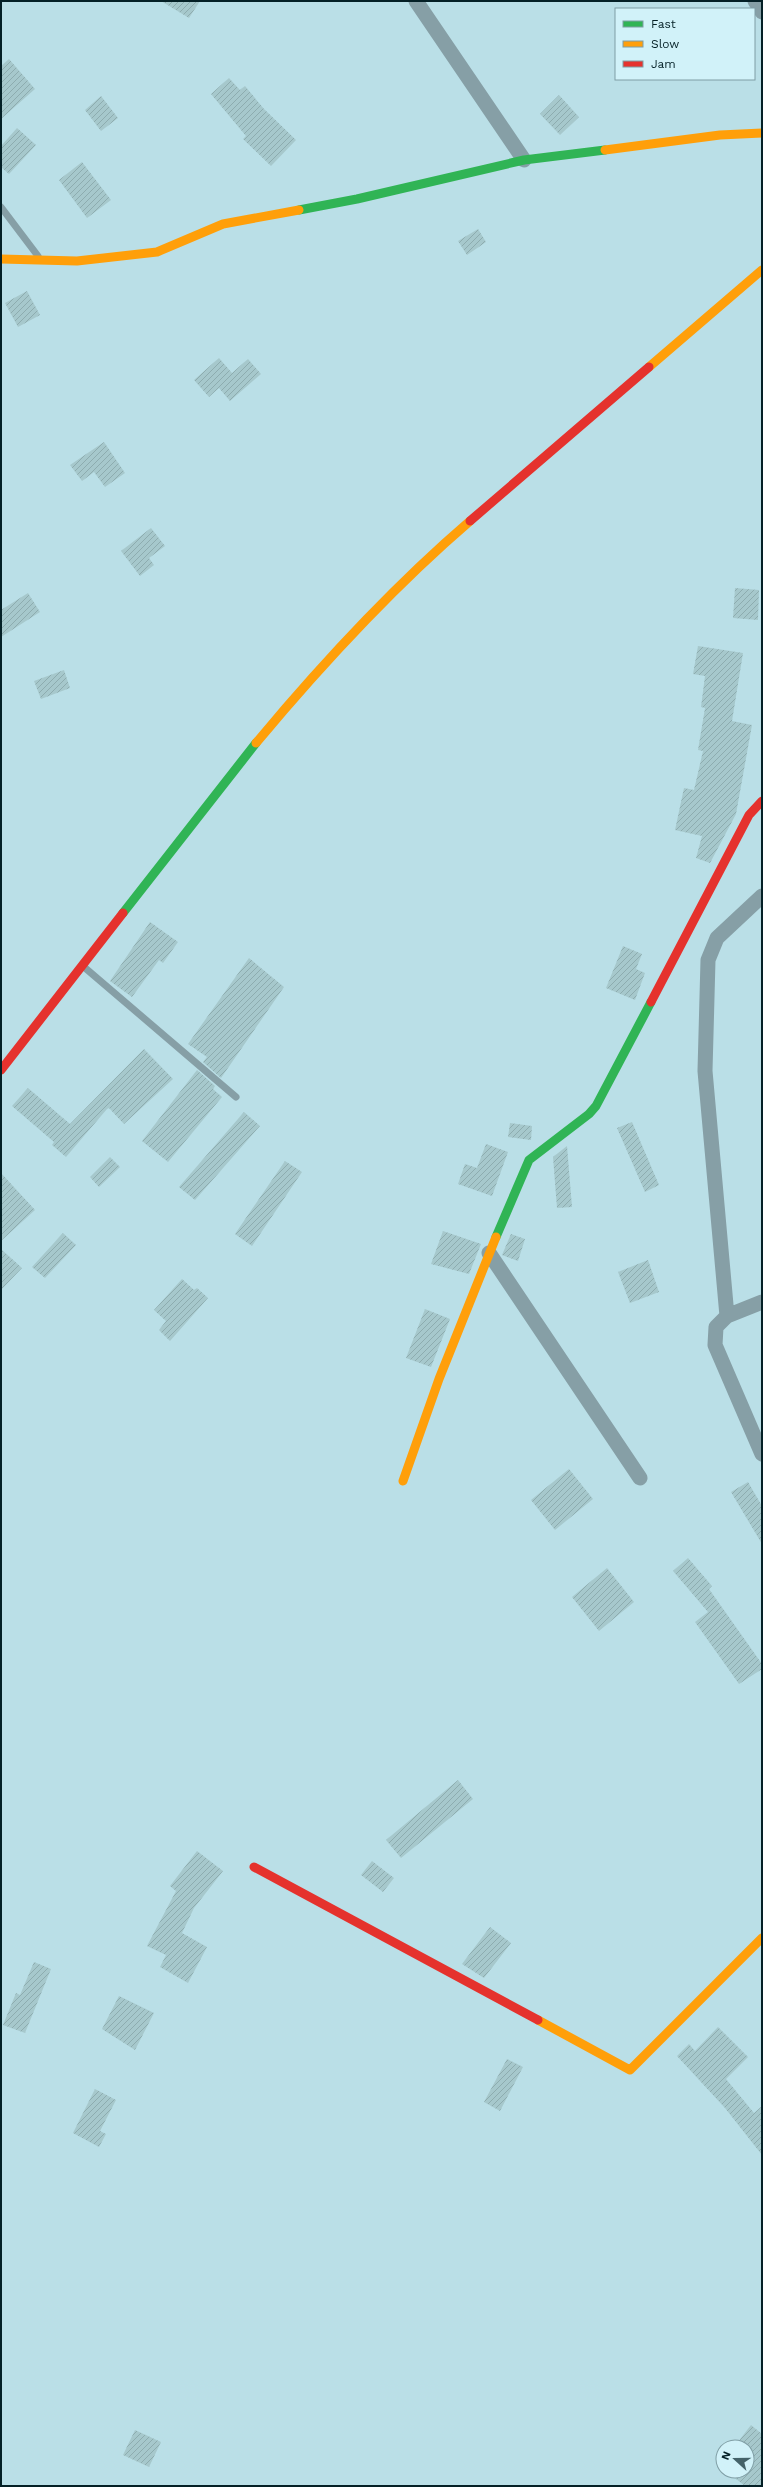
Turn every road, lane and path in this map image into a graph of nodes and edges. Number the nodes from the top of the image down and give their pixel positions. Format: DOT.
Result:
graph roads {
  1 [pos="416,1"];
  2 [pos="755,1"];
  3 [pos="762,12"];
  4 [pos="762,132"];
  5 [pos="524,160"];
  6 [pos="1,207"];
  7 [pos="1,259"];
  8 [pos="41,260"];
  9 [pos="762,270"];
  10 [pos="762,801"];
  11 [pos="762,896"];
  12 [pos="82,965"];
  13 [pos="1,1070"];
  14 [pos="236,1097"];
  15 [pos="489,1253"];
  16 [pos="762,1302"];
  17 [pos="727,1316"];
  18 [pos="762,1454"];
  19 [pos="640,1478"];
  20 [pos="403,1481"];
  21 [pos="254,1867"];
  22 [pos="762,1938"];
  1 -- 5 [label="street"];
  2 -- 3 [label="street"];
  4 -- 5 [label="street"];
  5 -- 8 [label="street"];
  6 -- 8 [label="lane"];
  7 -- 8 [label="street"];
  9 -- 12 [label="street"];
  10 -- 15 [label="street"];
  11 -- 17 [label="street"];
  12 -- 13 [label="street"];
  12 -- 14 [label="lane"];
  15 -- 19 [label="street"];
  15 -- 20 [label="street"];
  16 -- 17 [label="street"];
  17 -- 18 [label="street"];
  21 -- 22 [label="street"];
}
